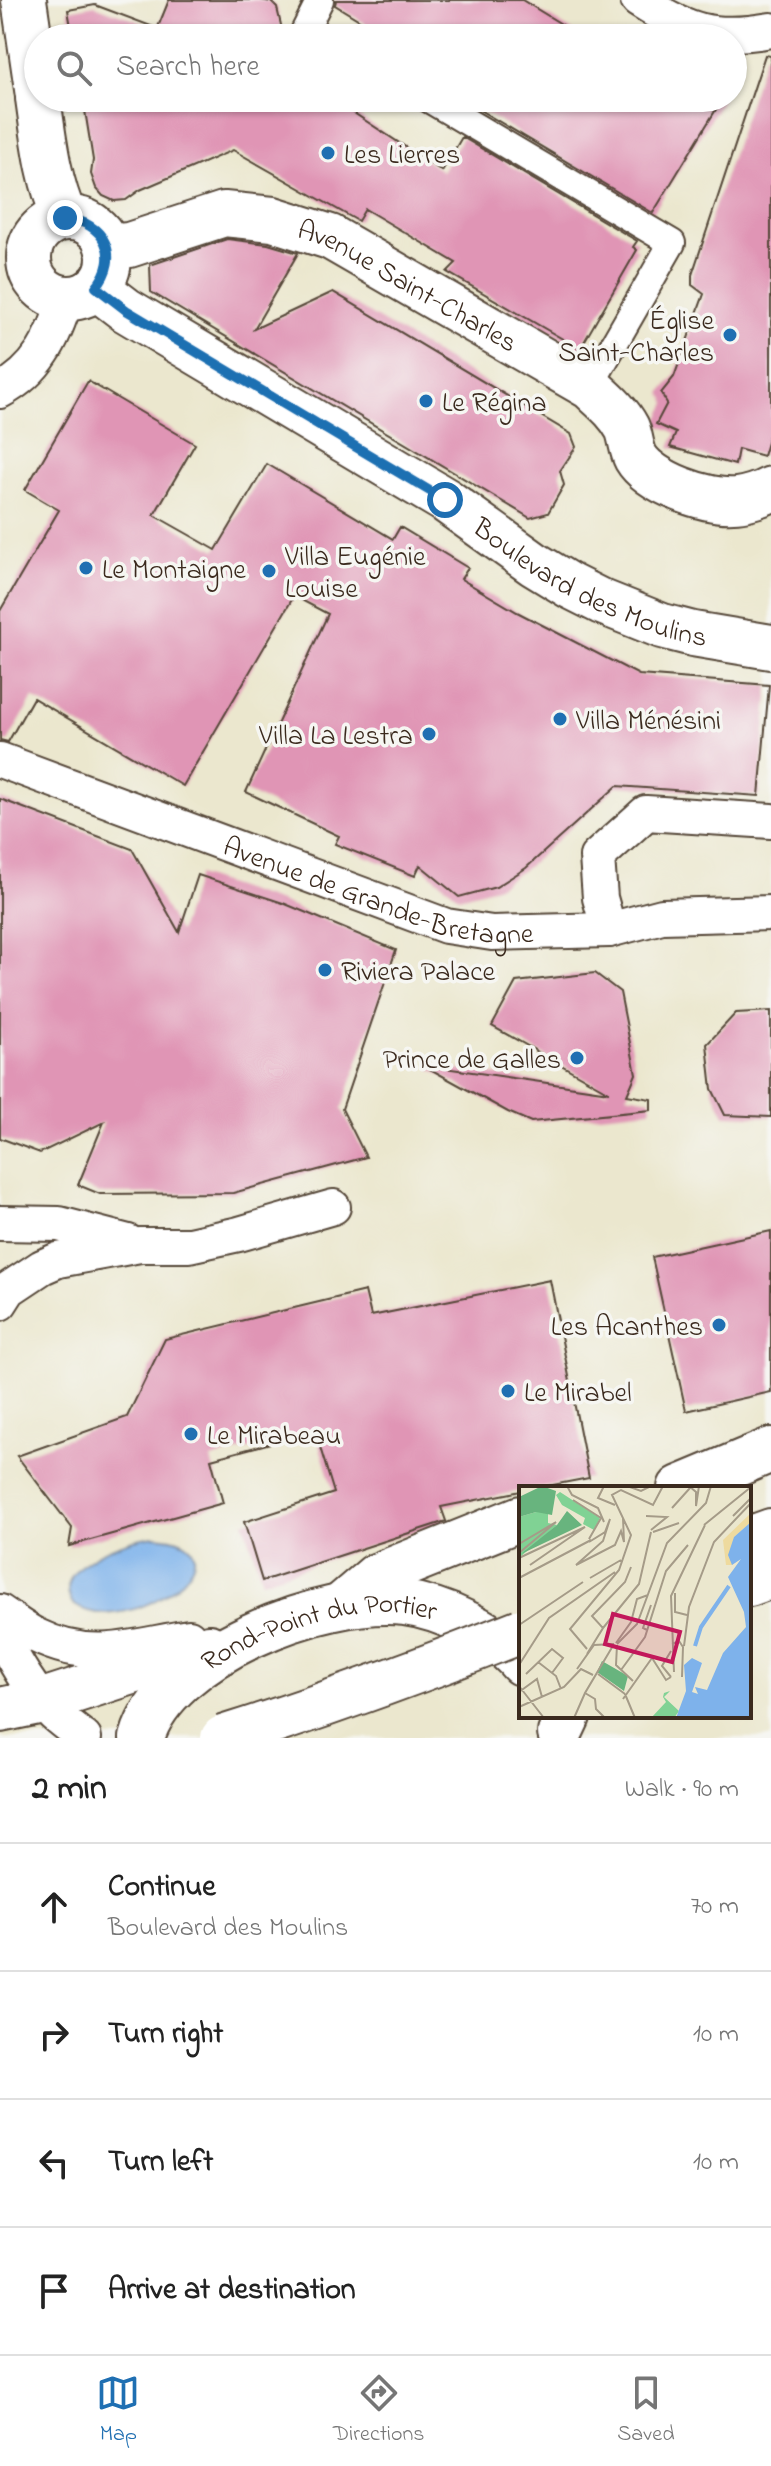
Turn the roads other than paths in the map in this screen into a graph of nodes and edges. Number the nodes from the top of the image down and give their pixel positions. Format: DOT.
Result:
graph roads {
  1 [pos="24,0"];
  2 [pos="320,0"];
  3 [pos="638,0"];
  4 [pos="27,24"];
  5 [pos="308,24"];
  6 [pos="680,24"];
  7 [pos="771,30"];
  8 [pos="747,34"];
  9 [pos="40,112"];
  10 [pos="451,112"];
  11 [pos="65,218"];
  12 [pos="16,242"];
  13 [pos="90,278"];
  14 [pos="599,370"];
  15 [pos="0,391"];
  16 [pos="771,489"];
  17 [pos="771,647"];
  18 [pos="0,760"];
  19 [pos="771,821"];
  20 [pos="771,913"];
  21 [pos="609,930"];
  22 [pos="333,1207"];
  23 [pos="0,1223"];
  24 [pos="140,1245"];
  25 [pos="0,1303"];
  26 [pos="771,1450"];
  27 [pos="685,1486"];
  28 [pos="519,1519"];
  29 [pos="771,1531"];
  30 [pos="751,1538"];
  31 [pos="771,1576"];
  32 [pos="751,1583"];
  33 [pos="341,1606"];
  34 [pos="0,1612"];
  35 [pos="257,1631"];
  36 [pos="519,1632"];
  37 [pos="0,1634"];
  38 [pos="519,1661"];
  39 [pos="43,1701"];
  40 [pos="0,1710"];
  41 [pos="84,1738"];
  42 [pos="142,1738"];
  43 [pos="223,1738"];
  1 -- 4 [label="main road"];
  2 -- 5 [label="street"];
  3 -- 6 [label="street"];
  7 -- 8 [label="street"];
  9 -- 11 [label="main road"];
  10 -- 14 [label="street"];
  11 -- 12 [label="main road"];
  11 -- 13 [label="main road"];
  12 -- 13 [label="main road"];
  13 -- 15 [label="street"];
  13 -- 16 [label="main road, Avenue Saint-Charles"];
  13 -- 17 [label="main road, Boulevard des Moulins"];
  18 -- 21 [label="street, Avenue de Grande-Bretagne"];
  19 -- 21 [label="street"];
  20 -- 21 [label="street, Avenue de Grande-Bretagne"];
  22 -- 24 [label="street"];
  23 -- 24 [label="street"];
  24 -- 25 [label="street"];
  26 -- 27 [label="main road"];
  28 -- 33 [label="main road"];
  29 -- 30 [label="main road"];
  31 -- 32 [label="main road"];
  33 -- 35 [label="main road, Rond-Point du Portier"];
  33 -- 38 [label="main road, Rond-Point du Portier"];
  34 -- 35 [label="street"];
  35 -- 39 [label="main road"];
  35 -- 42 [label="main road, Rond-Point du Portier"];
  36 -- 43 [label="main road, bridge"];
  37 -- 39 [label="street"];
  39 -- 40 [label="main road"];
  39 -- 41 [label="street"];
}
